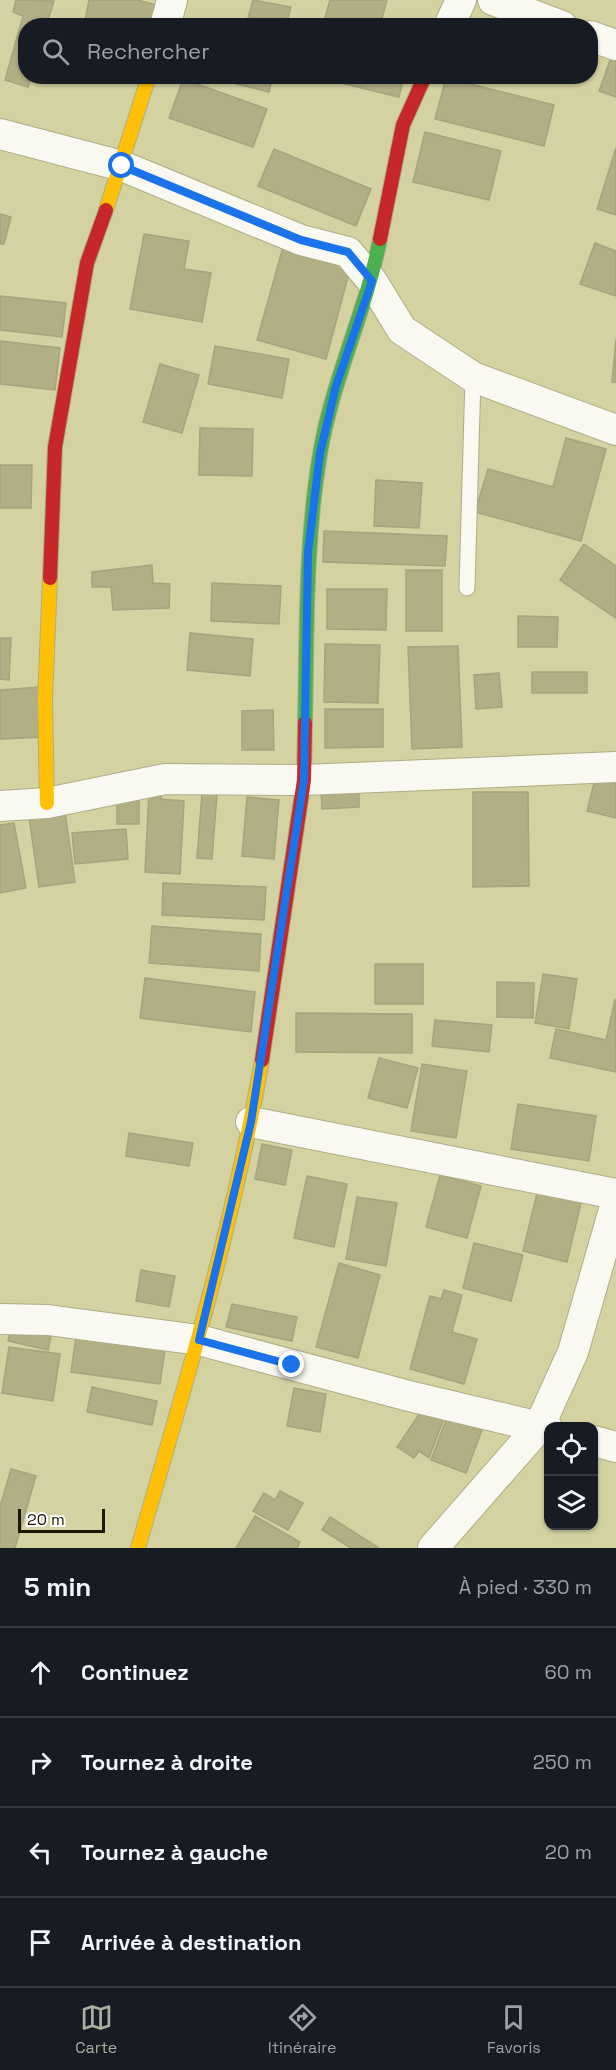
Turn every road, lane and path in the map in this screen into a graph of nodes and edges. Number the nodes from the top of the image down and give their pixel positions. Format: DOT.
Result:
graph roads {
  1 [pos="172,0"];
  2 [pos="461,0"];
  3 [pos="493,0"];
  4 [pos="167,18"];
  5 [pos="453,18"];
  6 [pos="541,18"];
  7 [pos="598,39"];
  8 [pos="616,45"];
  9 [pos="147,84"];
  10 [pos="421,84"];
  11 [pos="0,135"];
  12 [pos="122,166"];
  13 [pos="372,281"];
  14 [pos="473,377"];
  15 [pos="616,430"];
  16 [pos="467,588"];
  17 [pos="616,767"];
  18 [pos="304,780"];
  19 [pos="47,803"];
  20 [pos="0,806"];
  21 [pos="251,1122"];
  22 [pos="616,1194"];
  23 [pos="616,1203"];
  24 [pos="0,1319"];
  25 [pos="199,1340"];
  26 [pos="546,1422"];
  27 [pos="544,1428"];
  28 [pos="598,1442"];
  29 [pos="616,1447"];
  30 [pos="138,1548"];
  31 [pos="433,1548"];
  1 -- 4 [label="street"];
  2 -- 5 [label="street"];
  3 -- 6 [label="street"];
  7 -- 8 [label="street"];
  9 -- 12 [label="street"];
  10 -- 13 [label="street"];
  11 -- 12 [label="street"];
  12 -- 13 [label="street"];
  12 -- 19 [label="street"];
  13 -- 14 [label="street"];
  13 -- 18 [label="street"];
  14 -- 15 [label="street"];
  14 -- 16 [label="lane"];
  17 -- 18 [label="street"];
  18 -- 19 [label="street"];
  18 -- 21 [label="street"];
  19 -- 20 [label="street"];
  21 -- 22 [label="street"];
  21 -- 25 [label="street"];
  23 -- 26 [label="street"];
  24 -- 25 [label="street"];
  25 -- 27 [label="street"];
  25 -- 30 [label="street"];
  27 -- 31 [label="street"];
  28 -- 29 [label="street"];
}
